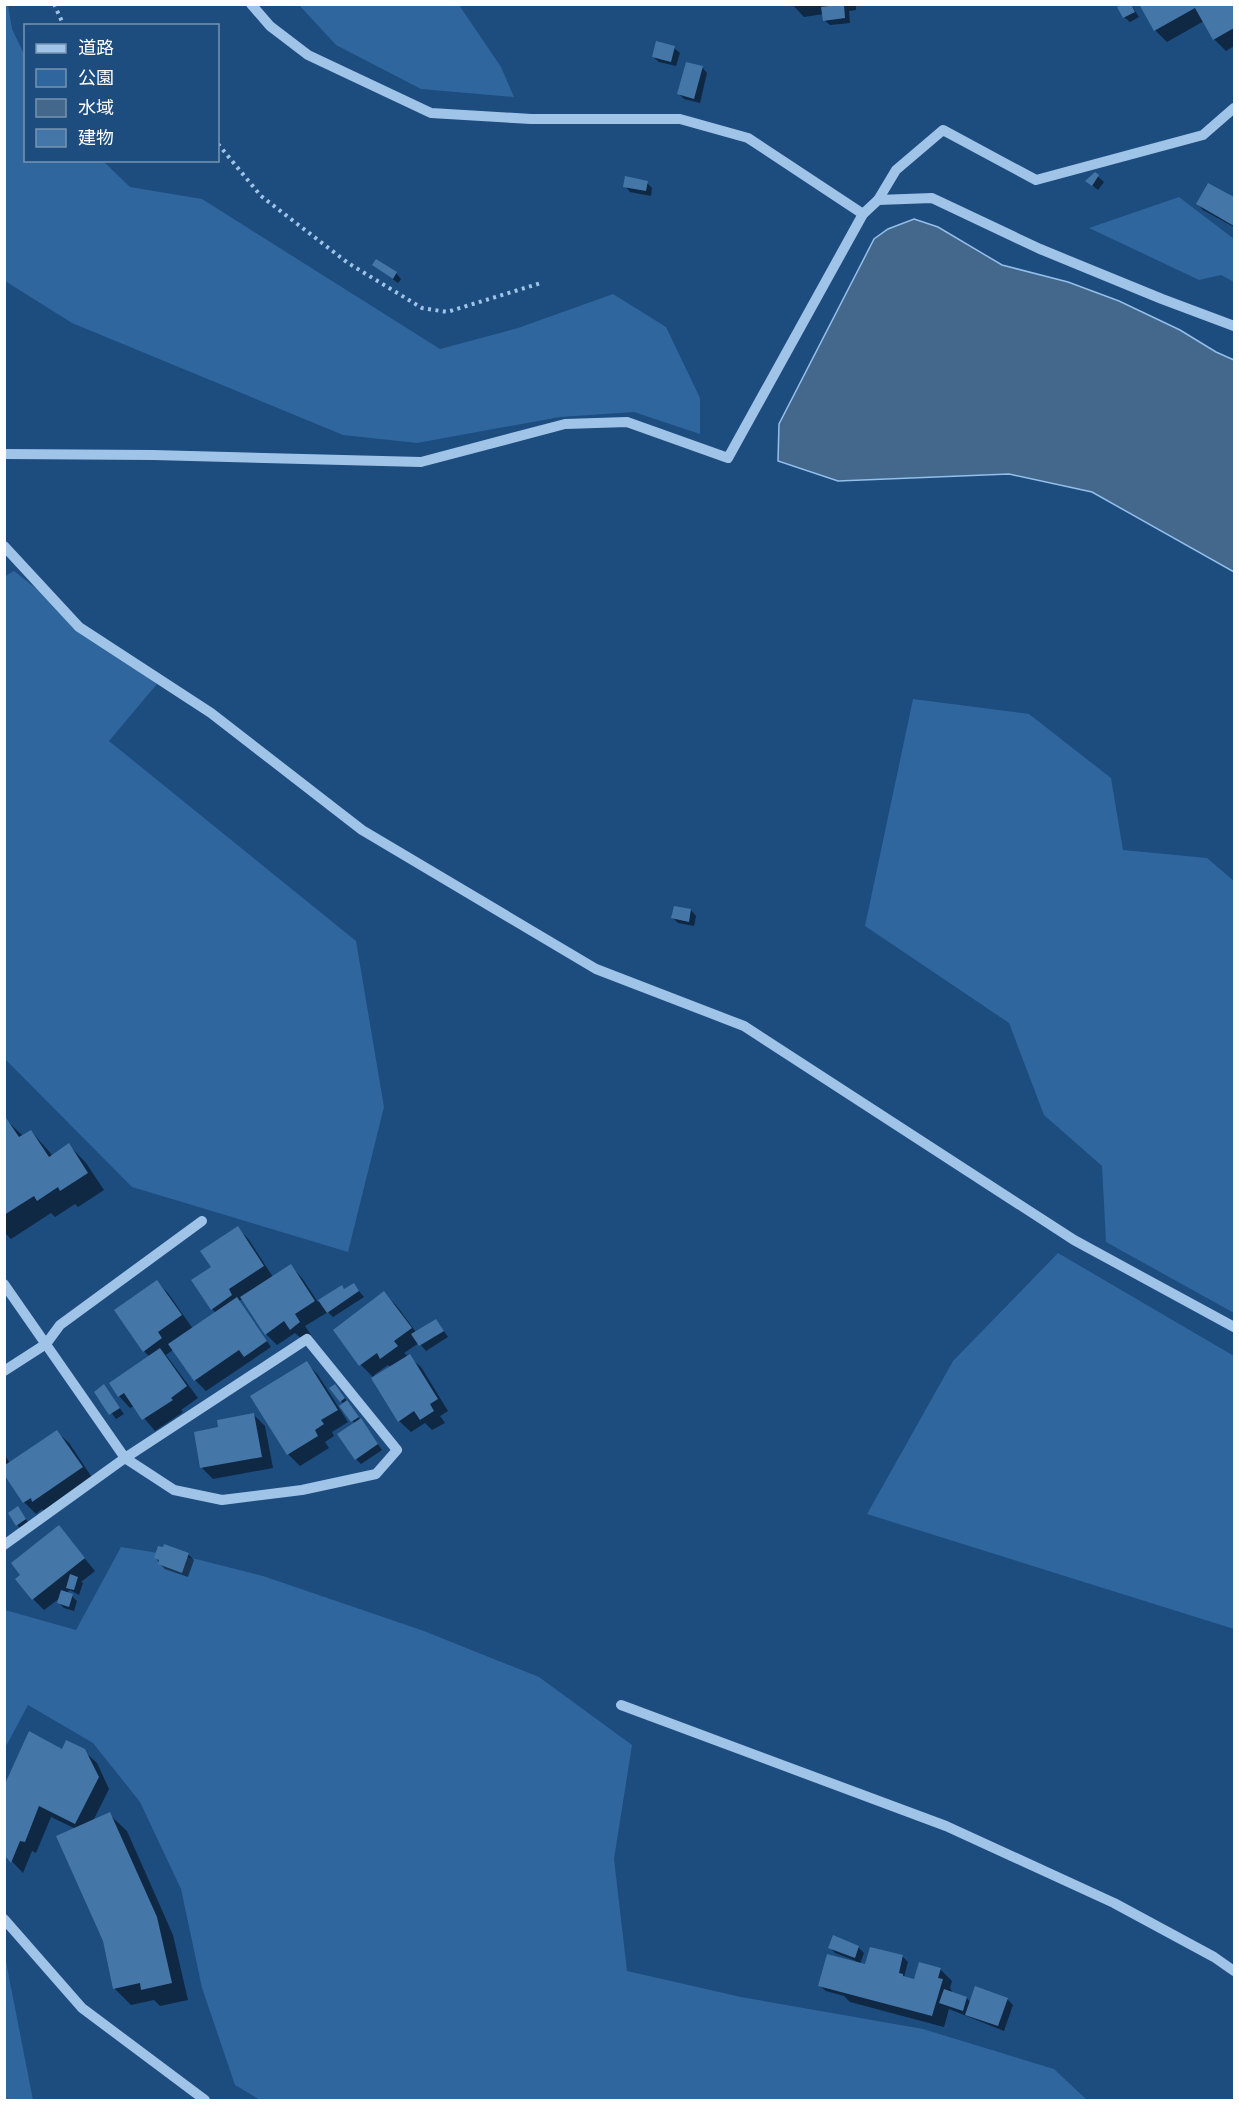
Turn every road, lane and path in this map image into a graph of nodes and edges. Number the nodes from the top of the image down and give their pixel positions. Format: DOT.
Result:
graph roads {
  1 [pos="54,4"];
  2 [pos="251,4"];
  3 [pos="63,24"];
  4 [pos="1234,108"];
  5 [pos="219,145"];
  6 [pos="878,200"];
  7 [pos="863,214"];
  8 [pos="541,283"];
  9 [pos="1234,326"];
  10 [pos="4,454"];
  11 [pos="4,546"];
  12 [pos="202,1221"];
  13 [pos="4,1284"];
  14 [pos="1234,1328"];
  15 [pos="46,1344"];
  16 [pos="4,1371"];
  17 [pos="125,1458"];
  18 [pos="4,1545"];
  19 [pos="621,1705"];
  20 [pos="4,1919"];
  21 [pos="1234,1971"];
  22 [pos="205,2100"];
  1 -- 3 [label="path"];
  2 -- 7 [label="street"];
  4 -- 6 [label="street"];
  5 -- 8 [label="path"];
  6 -- 7 [label="street"];
  6 -- 9 [label="street"];
  7 -- 10 [label="street"];
  11 -- 14 [label="street"];
  12 -- 15 [label="street"];
  13 -- 15 [label="street"];
  15 -- 16 [label="street"];
  15 -- 17 [label="street"];
  17 -- 17 [label="street"];
  17 -- 18 [label="street"];
  19 -- 21 [label="street"];
  20 -- 22 [label="street"];
}
